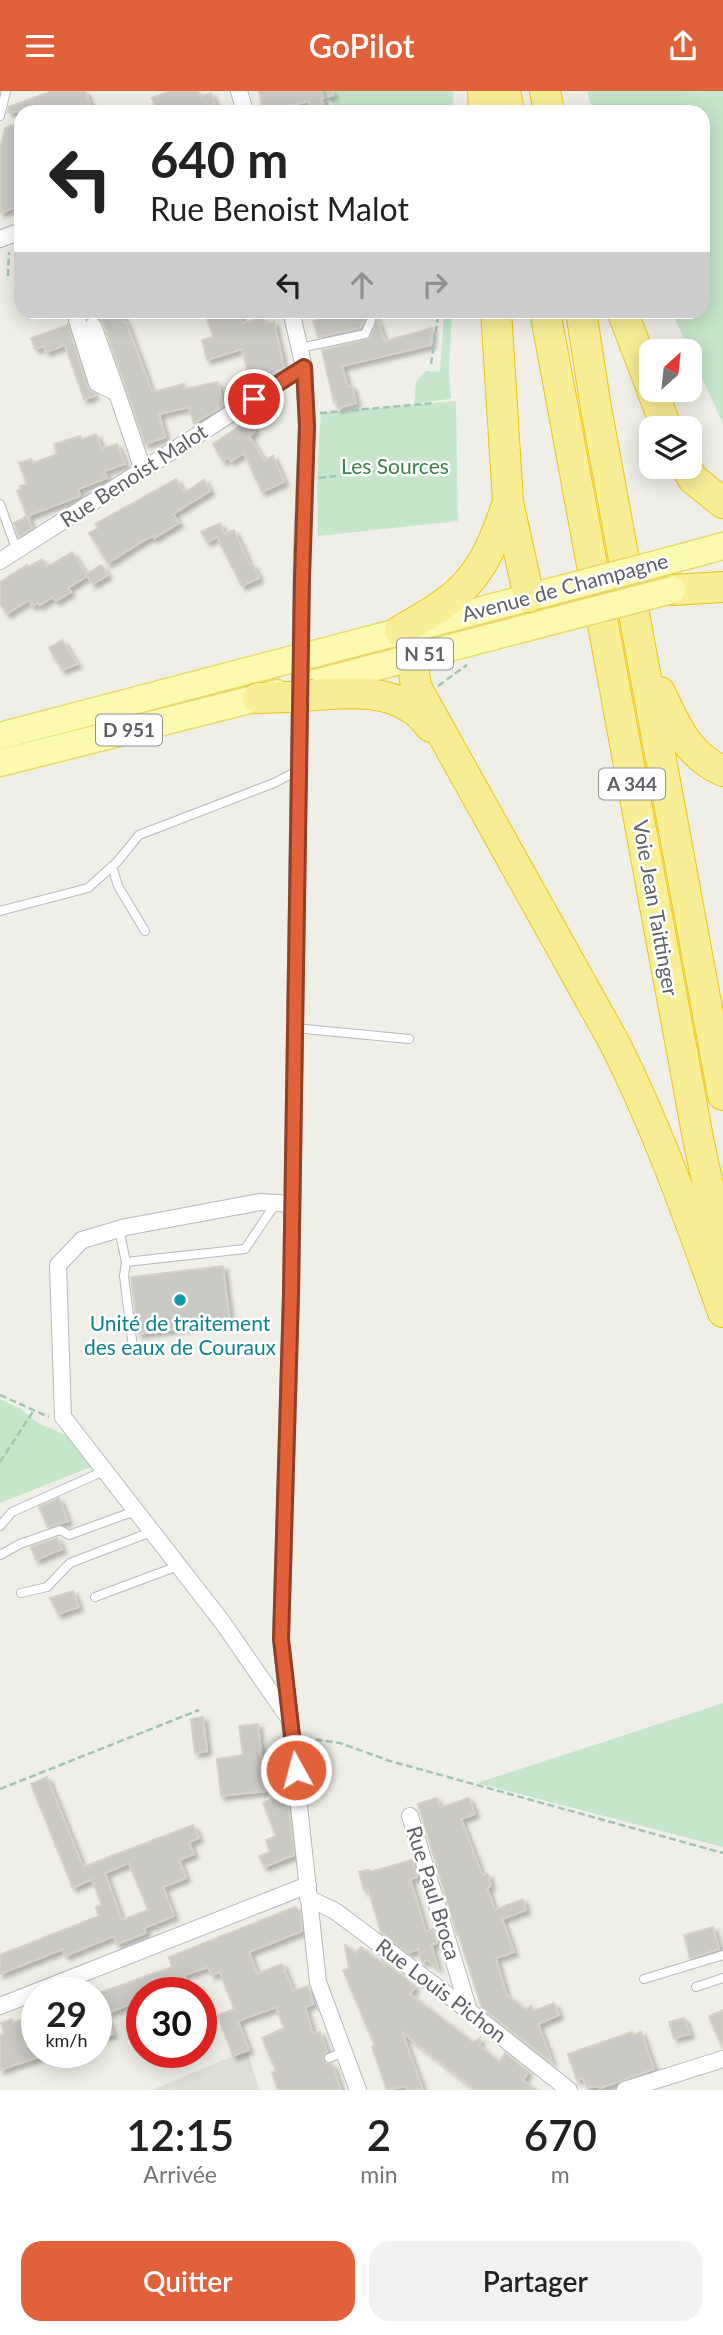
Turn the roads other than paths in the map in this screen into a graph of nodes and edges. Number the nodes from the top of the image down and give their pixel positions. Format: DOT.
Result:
graph roads {
  1 [pos="6,91"];
  2 [pos="0,116"];
  3 [pos="293,319"];
  4 [pos="497,319"];
  5 [pos="546,319"];
  6 [pos="582,319"];
  7 [pos="625,319"];
  8 [pos="77,320"];
  9 [pos="371,321"];
  10 [pos="93,326"];
  11 [pos="300,348"];
  12 [pos="639,355"];
  13 [pos="304,367"];
  14 [pos="117,393"];
  15 [pos="143,470"];
  16 [pos="693,479"];
  17 [pos="508,502"];
  18 [pos="723,503"];
  19 [pos="0,504"];
  20 [pos="723,547"];
  21 [pos="17,551"];
  22 [pos="0,561"];
  23 [pos="723,577"];
  24 [pos="723,587"];
  25 [pos="672,590"];
  26 [pos="532,611"];
  27 [pos="413,628"];
  28 [pos="640,646"];
  29 [pos="416,657"];
  30 [pos="289,660"];
  31 [pos="301,691"];
  32 [pos="258,698"];
  33 [pos="113,707"];
  34 [pos="0,726"];
  35 [pos="0,736"];
  36 [pos="448,745"];
  37 [pos="0,763"];
  38 [pos="299,770"];
  39 [pos="723,771"];
  40 [pos="113,866"];
  41 [pos="0,911"];
  42 [pos="145,931"];
  43 [pos="295,1028"];
  44 [pos="409,1039"];
  45 [pos="723,1095"];
  46 [pos="284,1204"];
  47 [pos="119,1229"];
  48 [pos="723,1257"];
  49 [pos="126,1262"];
  50 [pos="723,1312"];
  51 [pos="132,1340"];
  52 [pos="104,1471"];
  53 [pos="135,1511"];
  54 [pos="0,1526"];
  55 [pos="151,1532"];
  56 [pos="0,1555"];
  57 [pos="178,1566"];
  58 [pos="21,1593"];
  59 [pos="95,1597"];
  60 [pos="290,1727"];
  61 [pos="410,1816"];
  62 [pos="308,1892"];
  63 [pos="723,1955"];
  64 [pos="723,1978"];
  65 [pos="644,1979"];
  66 [pos="696,1987"];
  67 [pos="0,2006"];
  68 [pos="469,2011"];
  69 [pos="723,2059"];
  70 [pos="358,2090"];
  71 [pos="569,2090"];
  72 [pos="625,2090"];
  1 -- 2 [label="lane"];
  3 -- 11 [label="street"];
  4 -- 17 [label="highway"];
  5 -- 48 [label="highway, Voie Jean Taittinger / A 344"];
  6 -- 28 [label="highway, Voie Jean Taittinger / A 344"];
  7 -- 12 [label="highway"];
  8 -- 14 [label="street"];
  9 -- 11 [label="lane"];
  10 -- 14 [label="street"];
  11 -- 13 [label="street"];
  13 -- 15 [label="street, Rue Benoist Malot"];
  13 -- 38 [label="street"];
  14 -- 15 [label="street"];
  15 -- 21 [label="street, Rue Benoist Malot"];
  16 -- 18 [label="highway"];
  17 -- 26 [label="highway"];
  17 -- 27 [label="highway"];
  19 -- 21 [label="lane"];
  20 -- 26 [label="main road, Avenue de Champagne / N 51, bridge"];
  21 -- 22 [label="street, Rue Benoist Malot"];
  23 -- 25 [label="main road, Avenue de Champagne / N 51"];
  24 -- 25 [label="highway"];
  25 -- 26 [label="main road, Avenue de Champagne / N 51, bridge"];
  26 -- 27 [label="main road, Avenue de Champagne / N 51"];
  26 -- 29 [label="main road, Avenue de Champagne / N 51"];
  27 -- 29 [label="main road"];
  27 -- 30 [label="main road, Avenue de Champagne / N 51, bridge"];
  28 -- 39 [label="highway"];
  28 -- 45 [label="highway, Voie Jean Taittinger / A 344"];
  29 -- 31 [label="main road, Avenue de Champagne / N 51"];
  29 -- 36 [label="highway"];
  30 -- 33 [label="main road, Avenue de Champagne / D 951"];
  31 -- 32 [label="highway"];
  31 -- 36 [label="highway"];
  32 -- 37 [label="main road, D 951"];
  33 -- 34 [label="main road"];
  33 -- 35 [label="main road, Avenue de Champagne / D 951"];
  36 -- 50 [label="highway"];
  38 -- 40 [label="lane"];
  38 -- 43 [label="street"];
  40 -- 41 [label="lane"];
  40 -- 42 [label="lane"];
  43 -- 44 [label="lane"];
  43 -- 46 [label="street"];
  46 -- 47 [label="street"];
  46 -- 49 [label="lane"];
  46 -- 60 [label="street"];
  47 -- 49 [label="lane"];
  47 -- 52 [label="street"];
  49 -- 51 [label="lane"];
  52 -- 53 [label="street"];
  52 -- 54 [label="lane"];
  53 -- 55 [label="street"];
  53 -- 56 [label="lane"];
  55 -- 57 [label="street"];
  55 -- 58 [label="lane"];
  57 -- 59 [label="lane"];
  57 -- 60 [label="street"];
  60 -- 62 [label="street"];
  61 -- 68 [label="street, Rue Paul Broca"];
  62 -- 67 [label="street"];
  62 -- 68 [label="street, Rue Louis Pichon"];
  62 -- 70 [label="street"];
  63 -- 65 [label="lane"];
  64 -- 66 [label="lane"];
  68 -- 71 [label="street, Rue Louis Pichon"];
  69 -- 72 [label="street"];
}
